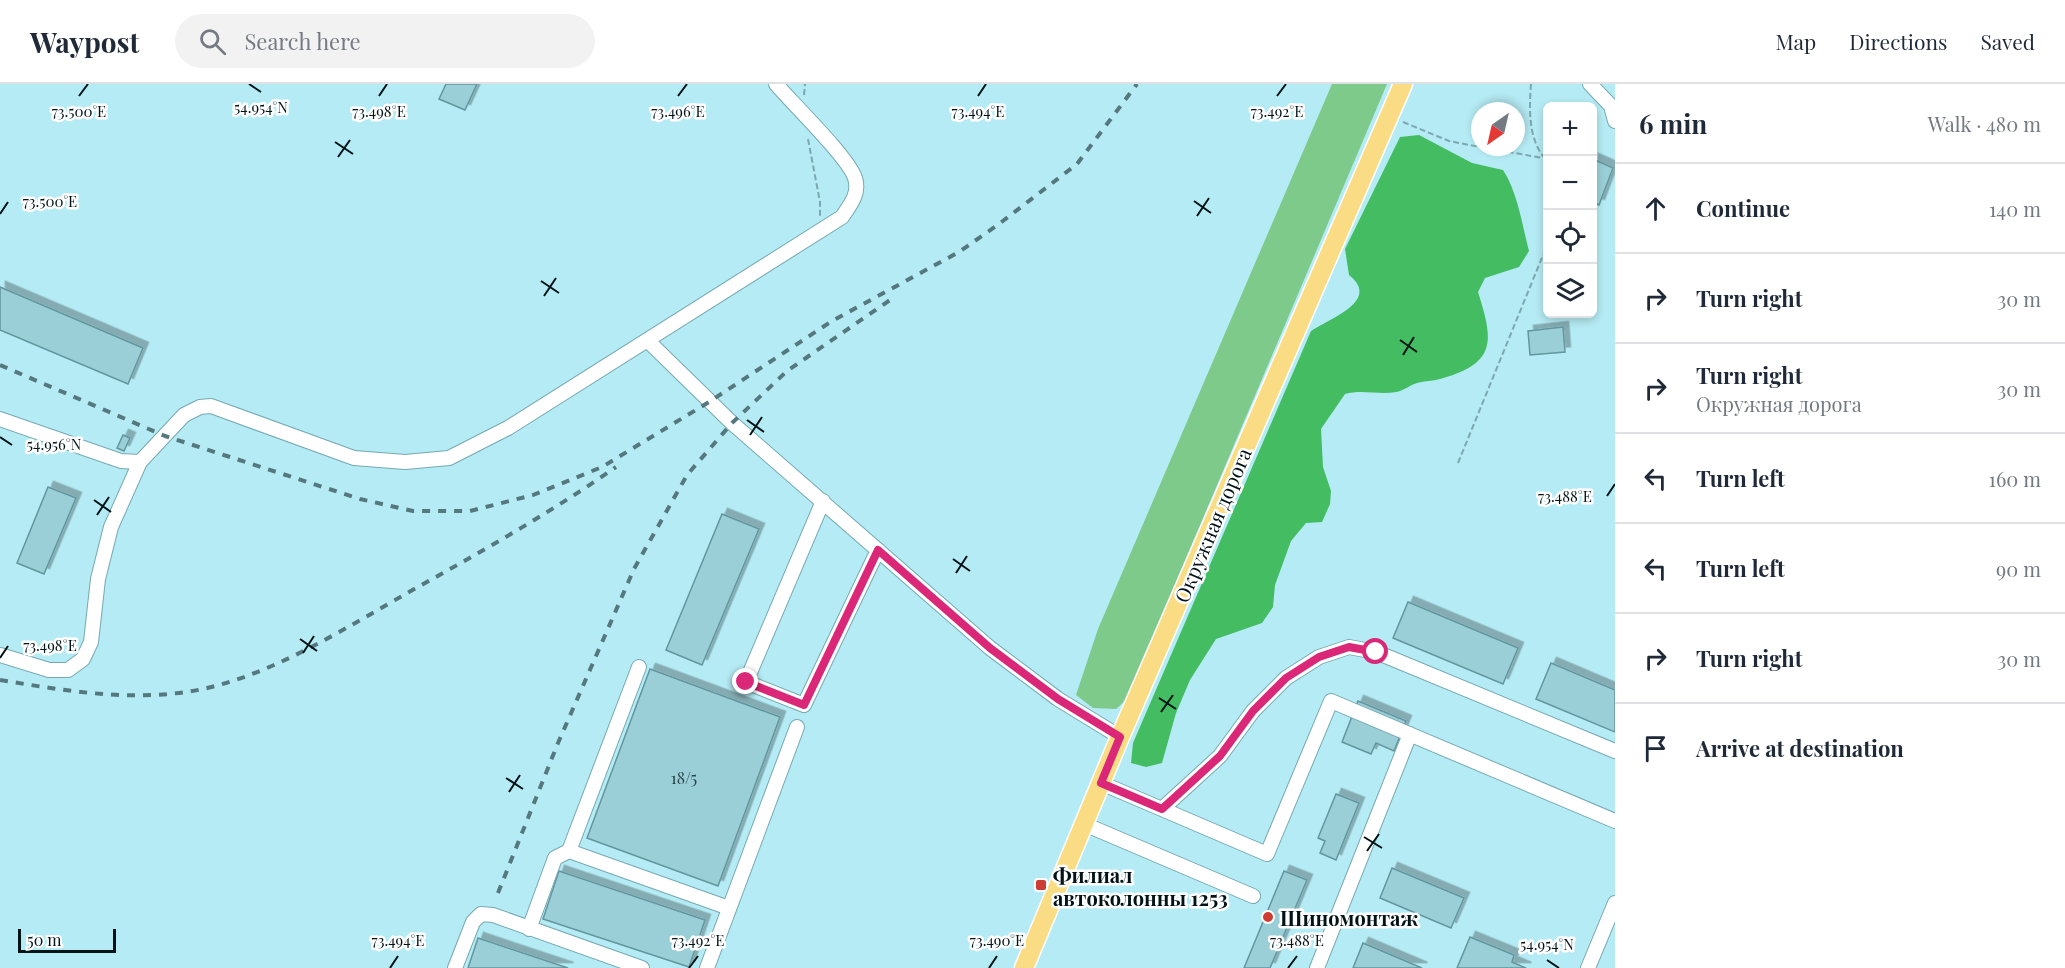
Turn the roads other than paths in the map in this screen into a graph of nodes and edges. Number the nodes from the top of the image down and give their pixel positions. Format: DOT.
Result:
graph roads {
  1 [pos="776,84"];
  2 [pos="1403,84"];
  3 [pos="1590,84"];
  4 [pos="1615,121"];
  5 [pos="648,341"];
  6 [pos="0,419"];
  7 [pos="140,462"];
  8 [pos="823,501"];
  9 [pos="878,550"];
  10 [pos="0,655"];
  11 [pos="639,667"];
  12 [pos="797,728"];
  13 [pos="1410,734"];
  14 [pos="1120,737"];
  15 [pos="1615,751"];
  16 [pos="1101,783"];
  17 [pos="1162,809"];
  18 [pos="1615,821"];
  19 [pos="1084,824"];
  20 [pos="569,851"];
  21 [pos="1253,896"];
  22 [pos="1615,903"];
  23 [pos="729,908"];
  24 [pos="529,929"];
  25 [pos="455,968"];
  26 [pos="642,968"];
  27 [pos="707,968"];
  28 [pos="1024,968"];
  29 [pos="1317,968"];
  30 [pos="1588,968"];
  1 -- 5 [label="street"];
  2 -- 14 [label="main road, Окружная дорога"];
  3 -- 4 [label="street"];
  5 -- 7 [label="street"];
  5 -- 8 [label="street"];
  6 -- 7 [label="street"];
  7 -- 10 [label="street"];
  8 -- 9 [label="street"];
  8 -- 9 [label="street"];
  9 -- 14 [label="street"];
  11 -- 20 [label="street"];
  12 -- 23 [label="street"];
  13 -- 17 [label="street"];
  13 -- 18 [label="street"];
  13 -- 29 [label="street"];
  14 -- 16 [label="main road, Окружная дорога"];
  15 -- 17 [label="street"];
  16 -- 17 [label="street"];
  16 -- 19 [label="main road, Окружная дорога"];
  19 -- 21 [label="street"];
  19 -- 28 [label="main road, Окружная дорога"];
  20 -- 23 [label="street"];
  20 -- 24 [label="street"];
  22 -- 30 [label="street"];
  23 -- 27 [label="street"];
  24 -- 25 [label="street"];
  24 -- 26 [label="street"];
}
